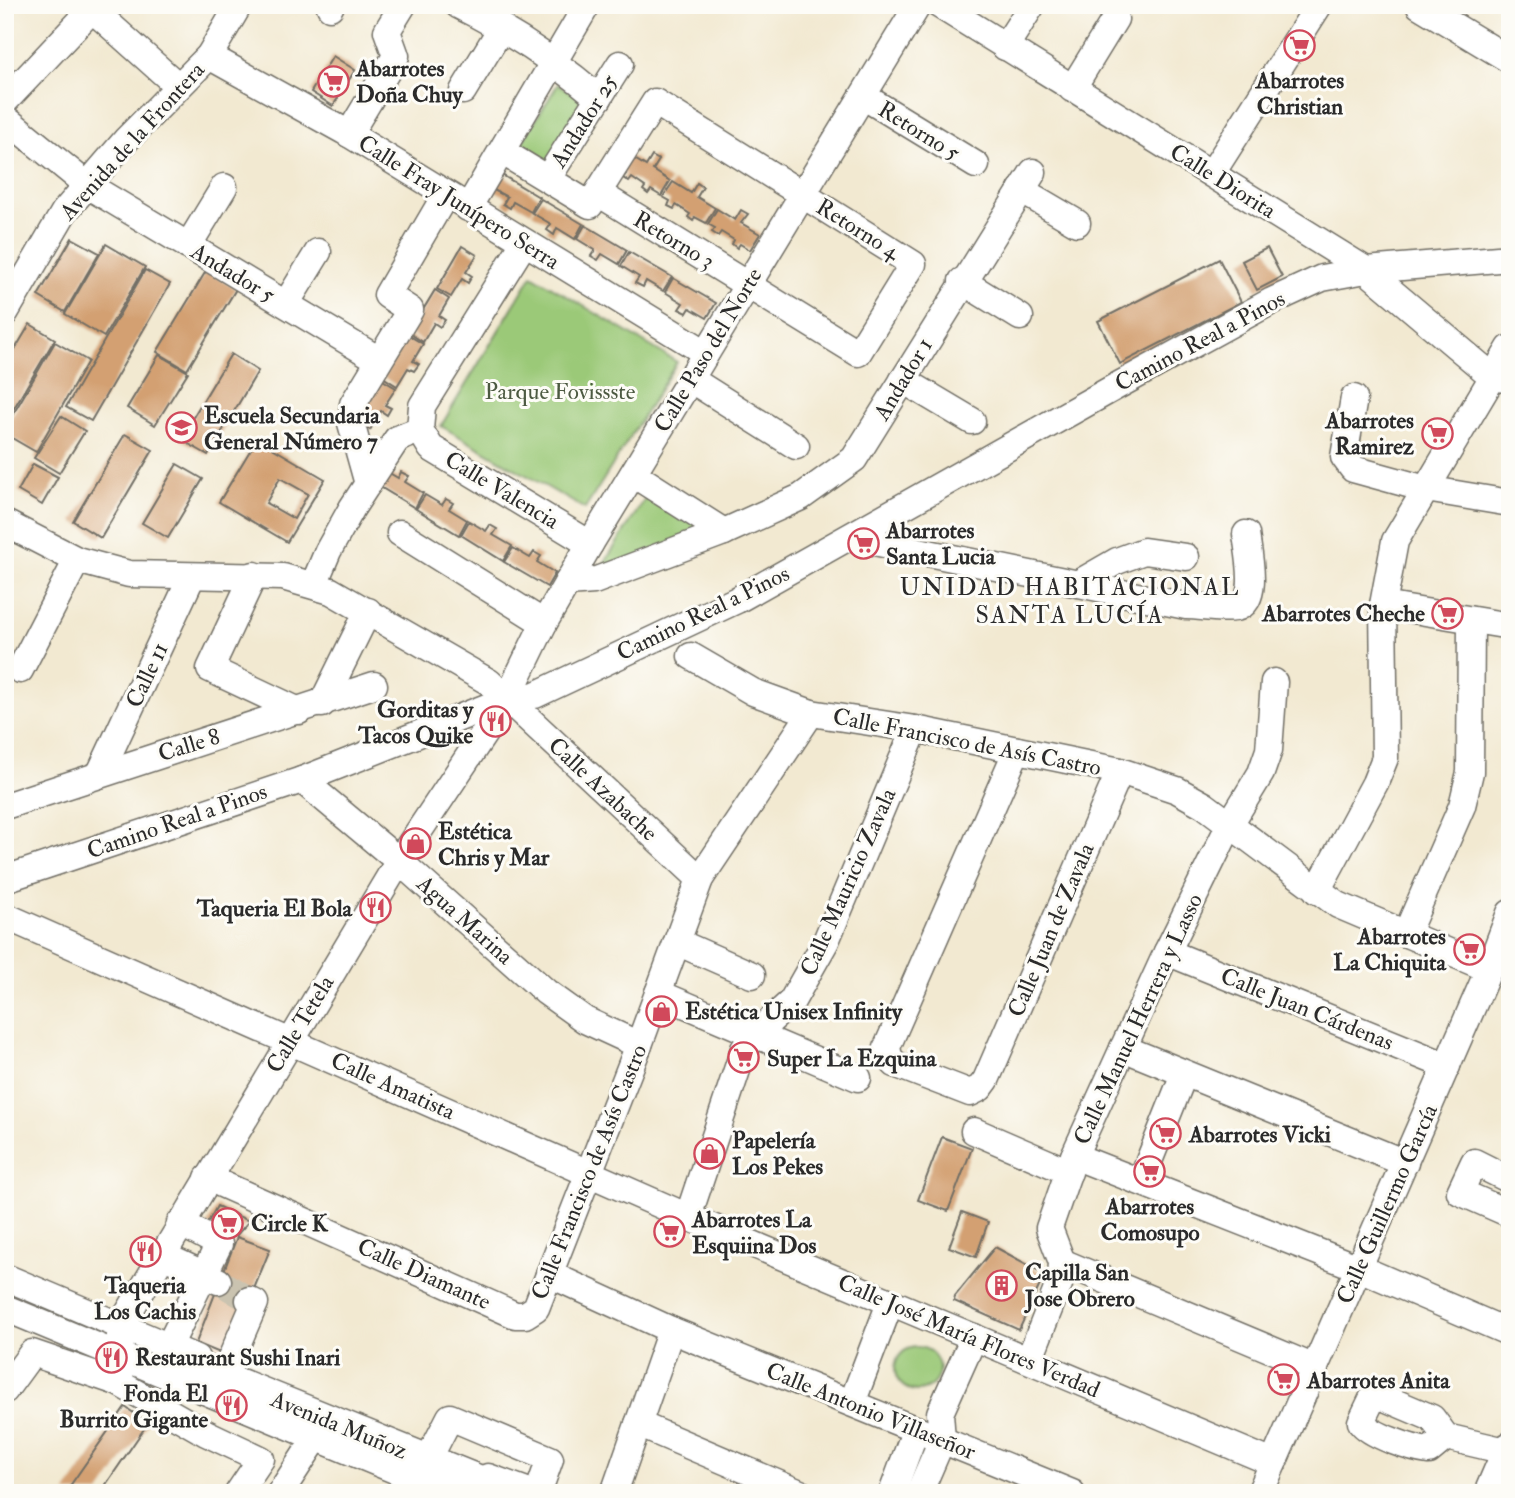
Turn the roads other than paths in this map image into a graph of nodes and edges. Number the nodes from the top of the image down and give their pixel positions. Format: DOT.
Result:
graph roads {
  1 [pos="239,5"];
  2 [pos="402,5"];
  3 [pos="458,5"];
  4 [pos="587,5"];
  5 [pos="918,5"];
  6 [pos="939,5"];
  7 [pos="1032,5"];
  8 [pos="1319,5"];
  9 [pos="1419,5"];
  10 [pos="94,7"];
  11 [pos="1115,19"];
  12 [pos="502,27"];
  13 [pos="1005,47"];
  14 [pos="209,56"];
  15 [pos="1510,60"];
  16 [pos="556,61"];
  17 [pos="620,64"];
  18 [pos="178,86"];
  19 [pos="1072,89"];
  20 [pos="463,91"];
  21 [pos="863,96"];
  22 [pos="599,98"];
  23 [pos="5,101"];
  24 [pos="5,118"];
  25 [pos="349,134"];
  26 [pos="503,152"];
  27 [pos="976,165"];
  28 [pos="1212,173"];
  29 [pos="548,178"];
  30 [pos="87,185"];
  31 [pos="224,187"];
  32 [pos="598,193"];
  33 [pos="802,194"];
  34 [pos="457,201"];
  35 [pos="1077,223"];
  36 [pos="524,243"];
  37 [pos="188,246"];
  38 [pos="318,252"];
  39 [pos="1510,258"];
  40 [pos="1366,271"];
  41 [pos="962,281"];
  42 [pos="747,284"];
  43 [pos="286,304"];
  44 [pos="5,313"];
  45 [pos="1020,317"];
  46 [pos="1510,348"];
  47 [pos="706,352"];
  48 [pos="858,353"];
  49 [pos="379,360"];
  50 [pos="690,379"];
  51 [pos="1501,379"];
  52 [pos="903,380"];
  53 [pos="1354,398"];
  54 [pos="972,421"];
  55 [pos="420,430"];
  56 [pos="796,446"];
  57 [pos="633,474"];
  58 [pos="368,484"];
  59 [pos="1426,489"];
  60 [pos="1510,503"];
  61 [pos="5,523"];
  62 [pos="724,532"];
  63 [pos="400,533"];
  64 [pos="1246,534"];
  65 [pos="850,537"];
  66 [pos="590,544"];
  67 [pos="1186,557"];
  68 [pos="77,560"];
  69 [pos="254,575"];
  70 [pos="192,576"];
  71 [pos="567,583"];
  72 [pos="314,584"];
  73 [pos="1077,584"];
  74 [pos="1383,606"];
  75 [pos="368,611"];
  76 [pos="1471,620"];
  77 [pos="544,623"];
  78 [pos="1510,626"];
  79 [pos="691,656"];
  80 [pos="20,670"];
  81 [pos="1274,682"];
  82 [pos="374,685"];
  83 [pos="507,699"];
  84 [pos="310,708"];
  85 [pos="811,713"];
  86 [pos="915,729"];
  87 [pos="1017,750"];
  88 [pos="1120,771"];
  89 [pos="100,773"];
  90 [pos="302,779"];
  91 [pos="5,807"];
  92 [pos="1230,824"];
  93 [pos="399,861"];
  94 [pos="5,879"];
  95 [pos="700,879"];
  96 [pos="1317,891"];
  97 [pos="1510,913"];
  98 [pos="5,916"];
  99 [pos="1406,934"];
  100 [pos="677,942"];
  101 [pos="1167,953"];
  102 [pos="1489,969"];
  103 [pos="752,975"];
  104 [pos="658,993"];
  105 [pos="757,1033"];
  106 [pos="290,1041"];
  107 [pos="639,1045"];
  108 [pos="1123,1048"];
  109 [pos="1447,1066"];
  110 [pos="1184,1074"];
  111 [pos="858,1078"];
  112 [pos="974,1131"];
  113 [pos="1405,1163"];
  114 [pos="1071,1164"];
  115 [pos="589,1171"];
  116 [pos="208,1178"];
  117 [pos="1510,1180"];
  118 [pos="1141,1181"];
  119 [pos="1510,1214"];
  120 [pos="688,1217"];
  121 [pos="180,1223"];
  122 [pos="162,1255"];
  123 [pos="1062,1262"];
  124 [pos="1359,1268"];
  125 [pos="549,1274"];
  126 [pos="211,1278"];
  127 [pos="14,1300"];
  128 [pos="249,1300"];
  129 [pos="890,1303"];
  130 [pos="525,1315"];
  131 [pos="121,1325"];
  132 [pos="670,1330"];
  133 [pos="1510,1333"];
  134 [pos="974,1337"];
  135 [pos="170,1356"];
  136 [pos="1029,1360"];
  137 [pos="1315,1368"];
  138 [pos="226,1370"];
  139 [pos="121,1371"];
  140 [pos="5,1390"];
  141 [pos="852,1403"];
  142 [pos="638,1424"];
  143 [pos="916,1429"];
  144 [pos="1446,1437"];
  145 [pos="316,1438"];
  146 [pos="942,1440"];
  147 [pos="1509,1451"];
  148 [pos="431,1454"];
  149 [pos="1273,1464"];
  150 [pos="238,1493"];
  151 [pos="280,1493"];
  152 [pos="450,1493"];
  153 [pos="475,1493"];
  154 [pos="506,1493"];
  155 [pos="532,1493"];
  156 [pos="538,1493"];
  157 [pos="614,1493"];
  158 [pos="800,1493"];
  159 [pos="892,1493"];
  160 [pos="919,1493"];
  161 [pos="1072,1493"];
  162 [pos="1260,1493"];
  163 [pos="1491,1493"];
  1 -- 14 [label="street, Avenida de la Frontera"];
  2 -- 25 [label="street"];
  3 -- 12 [label="street"];
  4 -- 16 [label="street"];
  5 -- 21 [label="street, Calle Paso del Norte"];
  6 -- 13 [label="street, Calle Diorita"];
  7 -- 13 [label="street"];
  8 -- 28 [label="street"];
  9 -- 15 [label="street"];
  10 -- 18 [label="street"];
  10 -- 23 [label="street"];
  11 -- 19 [label="street"];
  12 -- 16 [label="street"];
  12 -- 20 [label="street"];
  13 -- 19 [label="street, Calle Diorita"];
  14 -- 18 [label="street, Avenida de la Frontera"];
  14 -- 25 [label="street, Calle Fray Junípero Serra"];
  16 -- 22 [label="street"];
  16 -- 26 [label="street"];
  17 -- 22 [label="street, Andador 25"];
  18 -- 30 [label="street, Avenida de la Frontera"];
  19 -- 28 [label="street, Calle Diorita"];
  21 -- 27 [label="street, Retorno 5"];
  21 -- 33 [label="street, Calle Paso del Norte"];
  22 -- 29 [label="street, Andador 25"];
  24 -- 30 [label="street, Andador 5"];
  25 -- 34 [label="street, Calle Fray Junípero Serra"];
  26 -- 29 [label="street"];
  26 -- 34 [label="street"];
  28 -- 40 [label="street, Calle Diorita"];
  29 -- 32 [label="street"];
  30 -- 37 [label="street, Andador 5"];
  30 -- 44 [label="street, Avenida de la Frontera"];
  31 -- 37 [label="street"];
  32 -- 33 [label="street, Retorno 4"];
  32 -- 42 [label="street, Retorno 3"];
  33 -- 42 [label="street, Calle Paso del Norte"];
  33 -- 48 [label="street, Retorno 4"];
  34 -- 36 [label="street, Calle Fray Junípero Serra"];
  34 -- 49 [label="street"];
  35 -- 41 [label="street, Andador 1"];
  36 -- 47 [label="street, Calle Fray Junípero Serra"];
  36 -- 55 [label="street"];
  37 -- 43 [label="street, Andador 5"];
  38 -- 43 [label="street"];
  39 -- 40 [label="street, Camino Real a Pinos"];
  40 -- 51 [label="street, Calle Diorita"];
  40 -- 65 [label="street, Camino Real a Pinos"];
  41 -- 45 [label="street"];
  41 -- 52 [label="street, Andador 1"];
  42 -- 47 [label="street, Calle Paso del Norte"];
  42 -- 48 [label="street, Retorno 3"];
  43 -- 49 [label="street, Andador 5"];
  46 -- 51 [label="street"];
  47 -- 50 [label="street, Calle Paso del Norte"];
  49 -- 58 [label="street"];
  50 -- 56 [label="street"];
  50 -- 57 [label="street, Calle Paso del Norte"];
  51 -- 59 [label="street"];
  52 -- 54 [label="street"];
  52 -- 62 [label="street, Andador 1"];
  53 -- 59 [label="street"];
  55 -- 58 [label="street"];
  55 -- 66 [label="street, Calle Valencia"];
  57 -- 62 [label="street"];
  57 -- 66 [label="street, Calle Paso del Norte"];
  58 -- 72 [label="street"];
  59 -- 60 [label="street"];
  59 -- 74 [label="street"];
  61 -- 68 [label="street, Calle Azabache"];
  62 -- 71 [label="street, Andador 1"];
  63 -- 77 [label="street"];
  64 -- 73 [label="street"];
  65 -- 73 [label="street"];
  65 -- 83 [label="street, Camino Real a Pinos"];
  66 -- 71 [label="street, Calle Paso del Norte"];
  67 -- 73 [label="street"];
  68 -- 70 [label="street, Calle Azabache"];
  68 -- 80 [label="street"];
  69 -- 70 [label="street, Calle Azabache"];
  69 -- 72 [label="street, Calle Azabache"];
  69 -- 84 [label="street"];
  70 -- 89 [label="street, Calle 11"];
  71 -- 77 [label="street, Calle Paso del Norte"];
  72 -- 75 [label="street, Calle Azabache"];
  74 -- 76 [label="street"];
  74 -- 96 [label="street"];
  75 -- 83 [label="street, Calle Azabache"];
  75 -- 84 [label="street"];
  76 -- 78 [label="street"];
  76 -- 99 [label="street"];
  77 -- 83 [label="street, Calle Paso del Norte"];
  79 -- 85 [label="street"];
  81 -- 92 [label="street, Calle Manuel Herrera y Lasso"];
  82 -- 84 [label="street, Calle 8"];
  83 -- 90 [label="street, Camino Real a Pinos"];
  83 -- 93 [label="street, Calle Tetela"];
  83 -- 95 [label="street, Calle Azabache"];
  84 -- 89 [label="street, Calle 8"];
  85 -- 86 [label="street, Calle Francisco de Asís Castro"];
  85 -- 95 [label="street, Calle Francisco de Asís Castro"];
  86 -- 87 [label="street, Calle Francisco de Asís Castro"];
  86 -- 105 [label="street, Calle Mauricio Zavala"];
  87 -- 88 [label="street, Calle Francisco de Asís Castro"];
  87 -- 88 [label="street, Calle Juan de Zavala"];
  88 -- 92 [label="street, Calle Francisco de Asís Castro"];
  89 -- 91 [label="street, Calle 8"];
  90 -- 93 [label="street, Agua Marina"];
  90 -- 94 [label="street, Camino Real a Pinos"];
  92 -- 96 [label="street, Calle Francisco de Asís Castro"];
  92 -- 101 [label="street, Calle Manuel Herrera y Lasso"];
  93 -- 106 [label="street, Calle Tetela"];
  93 -- 107 [label="street, Agua Marina"];
  95 -- 100 [label="street, Calle Francisco de Asís Castro"];
  96 -- 99 [label="street, Calle Francisco de Asís Castro"];
  97 -- 102 [label="street, Calle Guillermo García"];
  98 -- 106 [label="street, Calle Amatista"];
  99 -- 102 [label="street, Calle Francisco de Asís Castro"];
  100 -- 103 [label="street"];
  100 -- 104 [label="street, Calle Francisco de Asís Castro"];
  101 -- 108 [label="street, Calle Manuel Herrera y Lasso"];
  101 -- 109 [label="street, Calle Juan Cárdenas"];
  102 -- 109 [label="street, Calle Guillermo García"];
  104 -- 105 [label="street"];
  104 -- 107 [label="street, Calle Francisco de Asís Castro"];
  105 -- 111 [label="street"];
  105 -- 120 [label="street, Calle Mauricio Zavala"];
  106 -- 115 [label="street, Calle Amatista"];
  106 -- 116 [label="street, Calle Tetela"];
  107 -- 115 [label="street, Calle Francisco de Asís Castro"];
  108 -- 110 [label="street"];
  108 -- 114 [label="street, Calle Manuel Herrera y Lasso"];
  109 -- 113 [label="street, Calle Guillermo García"];
  110 -- 113 [label="street"];
  110 -- 118 [label="street"];
  112 -- 114 [label="street"];
  113 -- 124 [label="street, Calle Guillermo García"];
  114 -- 118 [label="street"];
  114 -- 123 [label="street, Calle Manuel Herrera y Lasso"];
  115 -- 120 [label="street, Calle José María Flores Verdad"];
  115 -- 125 [label="street, Calle Francisco de Asís Castro"];
  116 -- 121 [label="street, Calle Tetela"];
  116 -- 130 [label="street, Calle Diamante"];
  117 -- 119 [label="street"];
  118 -- 124 [label="street"];
  120 -- 129 [label="street, Calle José María Flores Verdad"];
  121 -- 122 [label="street, Calle Tetela"];
  121 -- 126 [label="street"];
  122 -- 126 [label="street"];
  122 -- 131 [label="street, Calle Tetela"];
  123 -- 136 [label="street"];
  123 -- 137 [label="street"];
  124 -- 133 [label="street"];
  124 -- 137 [label="street, Calle Guillermo García"];
  125 -- 130 [label="street, Calle Francisco de Asís Castro"];
  125 -- 132 [label="street, Calle Antonio Villaseñor"];
  126 -- 135 [label="street"];
  127 -- 131 [label="street"];
  127 -- 139 [label="street"];
  128 -- 138 [label="street"];
  129 -- 134 [label="street, Calle José María Flores Verdad"];
  129 -- 141 [label="street"];
  131 -- 135 [label="street"];
  131 -- 139 [label="street"];
  132 -- 141 [label="street, Calle Antonio Villaseñor"];
  132 -- 142 [label="street"];
  134 -- 136 [label="street, Calle José María Flores Verdad"];
  134 -- 146 [label="street"];
  135 -- 138 [label="street"];
  135 -- 153 [label="main road, Avenida Muñoz"];
  135 -- 154 [label="main road, Avenida Muñoz"];
  136 -- 149 [label="street, Calle José María Flores Verdad"];
  137 -- 149 [label="street, Calle Guillermo García"];
  138 -- 148 [label="street"];
  139 -- 140 [label="street"];
  139 -- 145 [label="street"];
  139 -- 150 [label="street"];
  141 -- 143 [label="street, Calle Antonio Villaseñor"];
  142 -- 157 [label="street"];
  142 -- 158 [label="street"];
  143 -- 146 [label="street, Calle Antonio Villaseñor"];
  143 -- 159 [label="street"];
  144 -- 147 [label="street"];
  145 -- 151 [label="street"];
  145 -- 152 [label="street"];
  146 -- 160 [label="street"];
  146 -- 161 [label="street, Calle Antonio Villaseñor"];
  147 -- 163 [label="main road"];
  148 -- 155 [label="street"];
  148 -- 156 [label="street"];
  149 -- 162 [label="street, Calle Guillermo García"];
}
